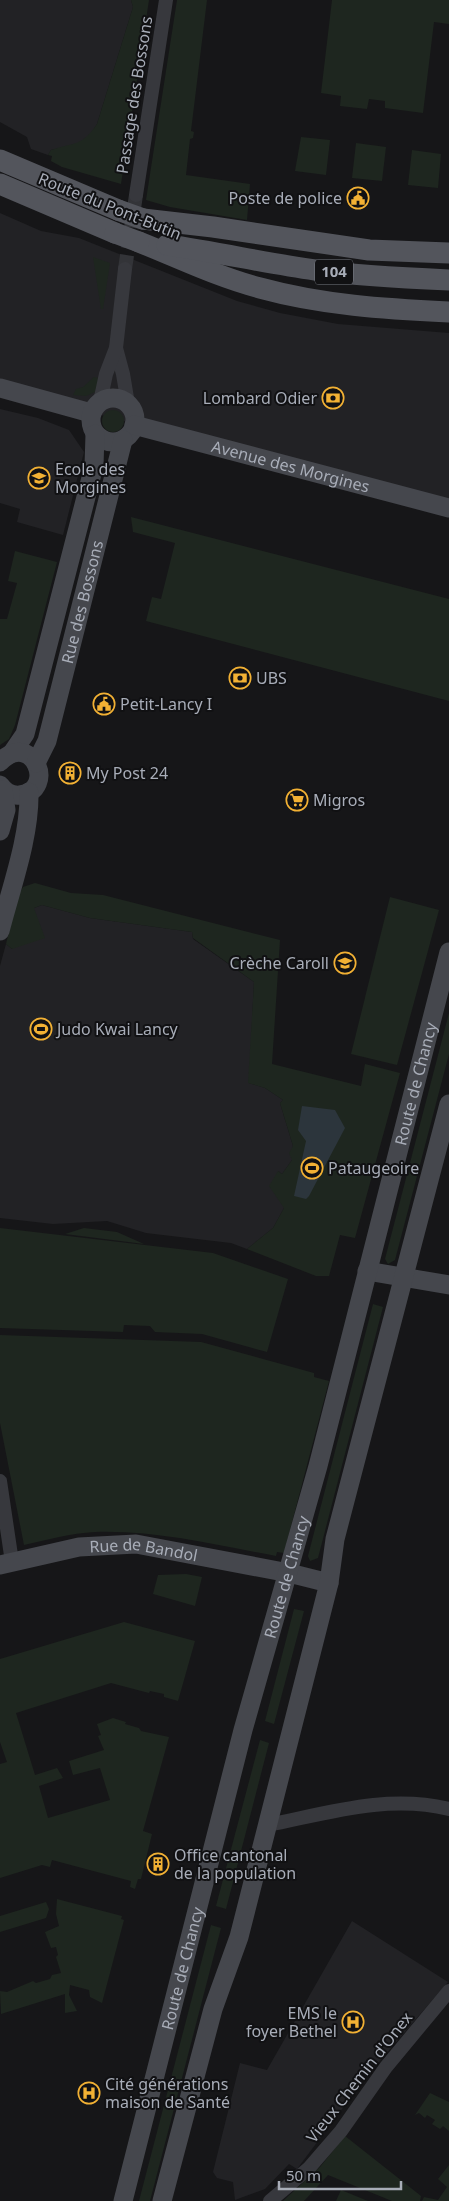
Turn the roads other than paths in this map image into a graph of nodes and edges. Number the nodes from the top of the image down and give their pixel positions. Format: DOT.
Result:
graph roads {
  1 [pos="166,0"];
  2 [pos="0,160"];
  3 [pos="0,184"];
  4 [pos="136,195"];
  5 [pos="143,219"];
  6 [pos="139,242"];
  7 [pos="220,252"];
  8 [pos="449,253"];
  9 [pos="125,269"];
  10 [pos="449,280"];
  11 [pos="449,312"];
  12 [pos="116,348"];
  13 [pos="0,388"];
  14 [pos="128,404"];
  15 [pos="96,408"];
  16 [pos="129,432"];
  17 [pos="95,434"];
  18 [pos="449,508"];
  19 [pos="6,757"];
  20 [pos="36,763"];
  21 [pos="2,787"];
  22 [pos="28,792"];
  23 [pos="0,831"];
  24 [pos="0,931"];
  25 [pos="449,952"];
  26 [pos="449,1104"];
  27 [pos="367,1270"];
  28 [pos="404,1276"];
  29 [pos="449,1286"];
  30 [pos="0,1481"];
  31 [pos="6,1564"];
  32 [pos="289,1573"];
  33 [pos="329,1584"];
  34 [pos="449,1809"];
  35 [pos="268,1825"];
  36 [pos="449,1991"];
  37 [pos="123,2201"];
  38 [pos="162,2201"];
  39 [pos="270,2201"];
  1 -- 4 [label="street, Passage des Bossons"];
  2 -- 5 [label="main road, Route du Pont-Butin / 104, bridge"];
  3 -- 6 [label="main road, Route du Pont-Butin / 104, bridge"];
  5 -- 7 [label="main road, Route du Pont-Butin / 104"];
  5 -- 8 [label="main road"];
  6 -- 7 [label="main road, Route du Pont-Butin / 104"];
  6 -- 11 [label="main road"];
  7 -- 10 [label="main road, Route du Pont-Butin / 104"];
  9 -- 12 [label="street"];
  12 -- 14 [label="street"];
  12 -- 15 [label="street"];
  13 -- 15 [label="main road"];
  14 -- 15 [label="main road"];
  14 -- 16 [label="main road"];
  15 -- 17 [label="main road"];
  16 -- 17 [label="main road"];
  16 -- 18 [label="main road, Avenue des Morgines"];
  16 -- 20 [label="main road, Rue des Bossons"];
  17 -- 19 [label="main road, Rue des Bossons"];
  19 -- 20 [label="main road"];
  20 -- 22 [label="main road, Rue des Bossons"];
  21 -- 22 [label="main road"];
  21 -- 23 [label="main road"];
  22 -- 24 [label="main road"];
  25 -- 27 [label="main road, Route de Chancy"];
  26 -- 28 [label="main road"];
  27 -- 28 [label="main road"];
  27 -- 32 [label="main road, Route de Chancy"];
  28 -- 29 [label="main road"];
  28 -- 33 [label="main road"];
  30 -- 31 [label="street"];
  31 -- 32 [label="main road, Rue de Bandol"];
  32 -- 33 [label="main road, Rue de Bandol"];
  32 -- 37 [label="main road, Route de Chancy"];
  33 -- 35 [label="main road"];
  34 -- 35 [label="street"];
  35 -- 38 [label="main road"];
  36 -- 39 [label="street, Vieux Chemin d'Onex"];
}
